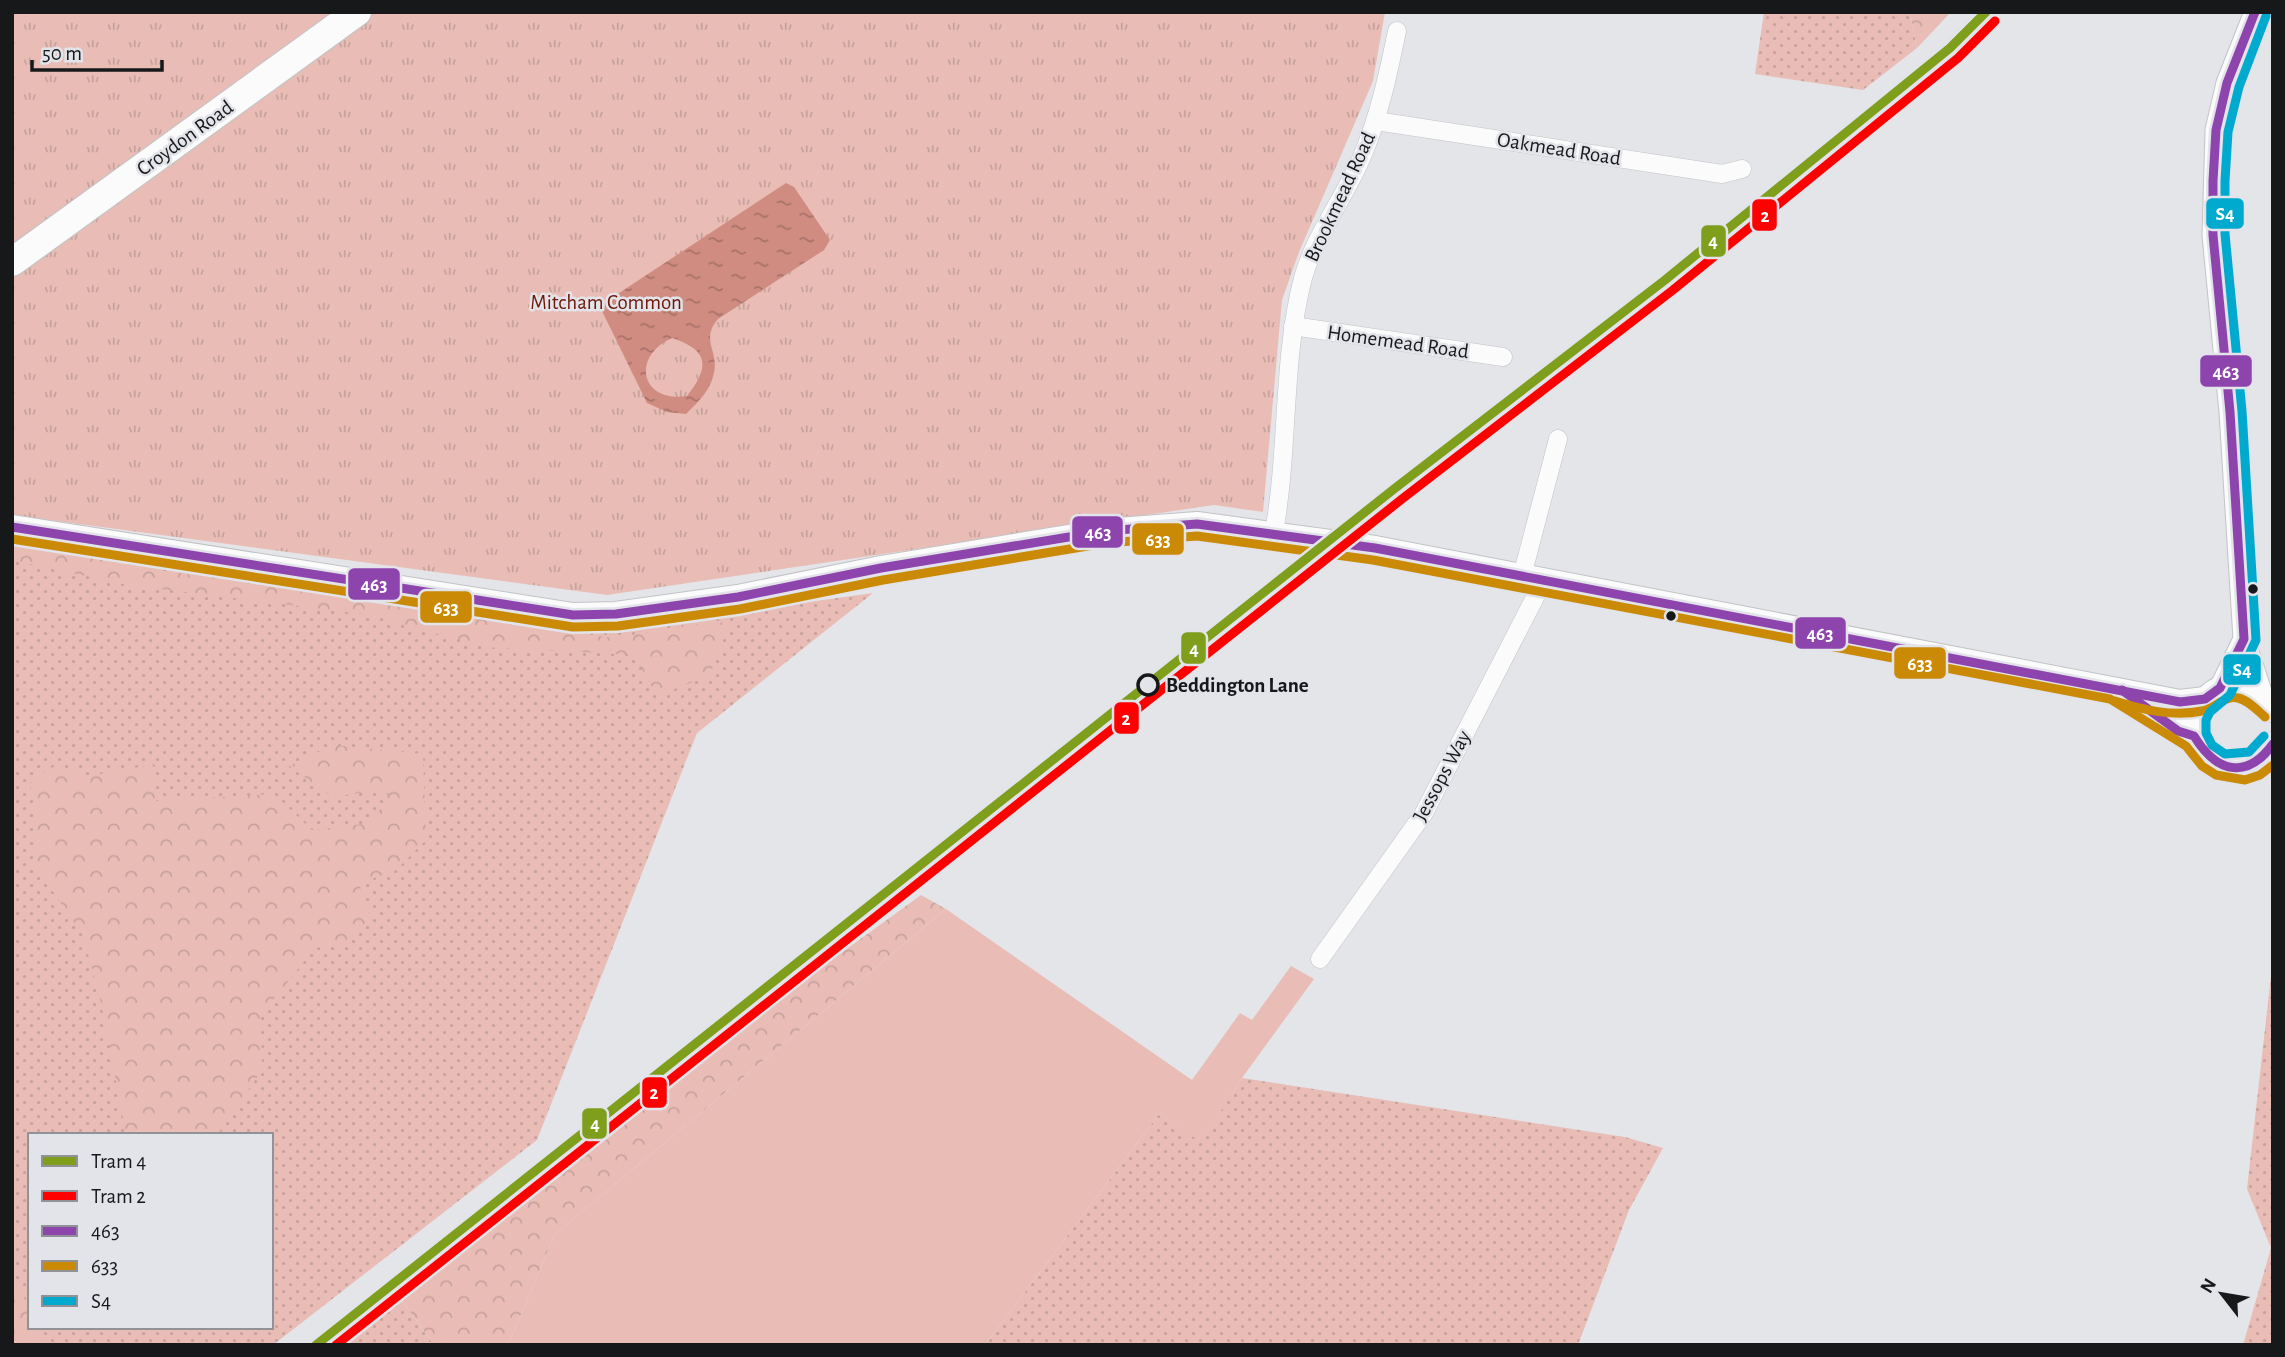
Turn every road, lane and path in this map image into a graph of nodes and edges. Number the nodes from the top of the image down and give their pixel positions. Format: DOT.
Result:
graph roads {
  1 [pos="357,12"];
  2 [pos="2255,12"];
  3 [pos="1397,31"];
  4 [pos="1376,121"];
  5 [pos="1742,169"];
  6 [pos="12,262"];
  7 [pos="1293,326"];
  8 [pos="1503,357"];
  9 [pos="1558,439"];
  10 [pos="12,527"];
  11 [pos="1273,532"];
  12 [pos="1533,578"];
  13 [pos="2244,639"];
  14 [pos="2127,692"];
  15 [pos="2213,693"];
  16 [pos="2270,705"];
  17 [pos="2194,736"];
  18 [pos="2273,744"];
  19 [pos="1320,959"];
  1 -- 6 [label="main road, Croydon Road"];
  2 -- 13 [label="street"];
  3 -- 4 [label="street, Brookmead Road"];
  4 -- 5 [label="street, Oakmead Road"];
  4 -- 7 [label="street, Brookmead Road"];
  7 -- 8 [label="street, Homemead Road"];
  7 -- 11 [label="street, Brookmead Road"];
  9 -- 12 [label="street, Jessops Way"];
  10 -- 11 [label="main road"];
  11 -- 12 [label="main road"];
  12 -- 14 [label="main road"];
  12 -- 19 [label="street, Jessops Way"];
  13 -- 15 [label="street"];
  13 -- 16 [label="street"];
  14 -- 15 [label="main road"];
  14 -- 17 [label="main road"];
  15 -- 16 [label="main road"];
  15 -- 17 [label="main road"];
  17 -- 18 [label="main road"];
}
